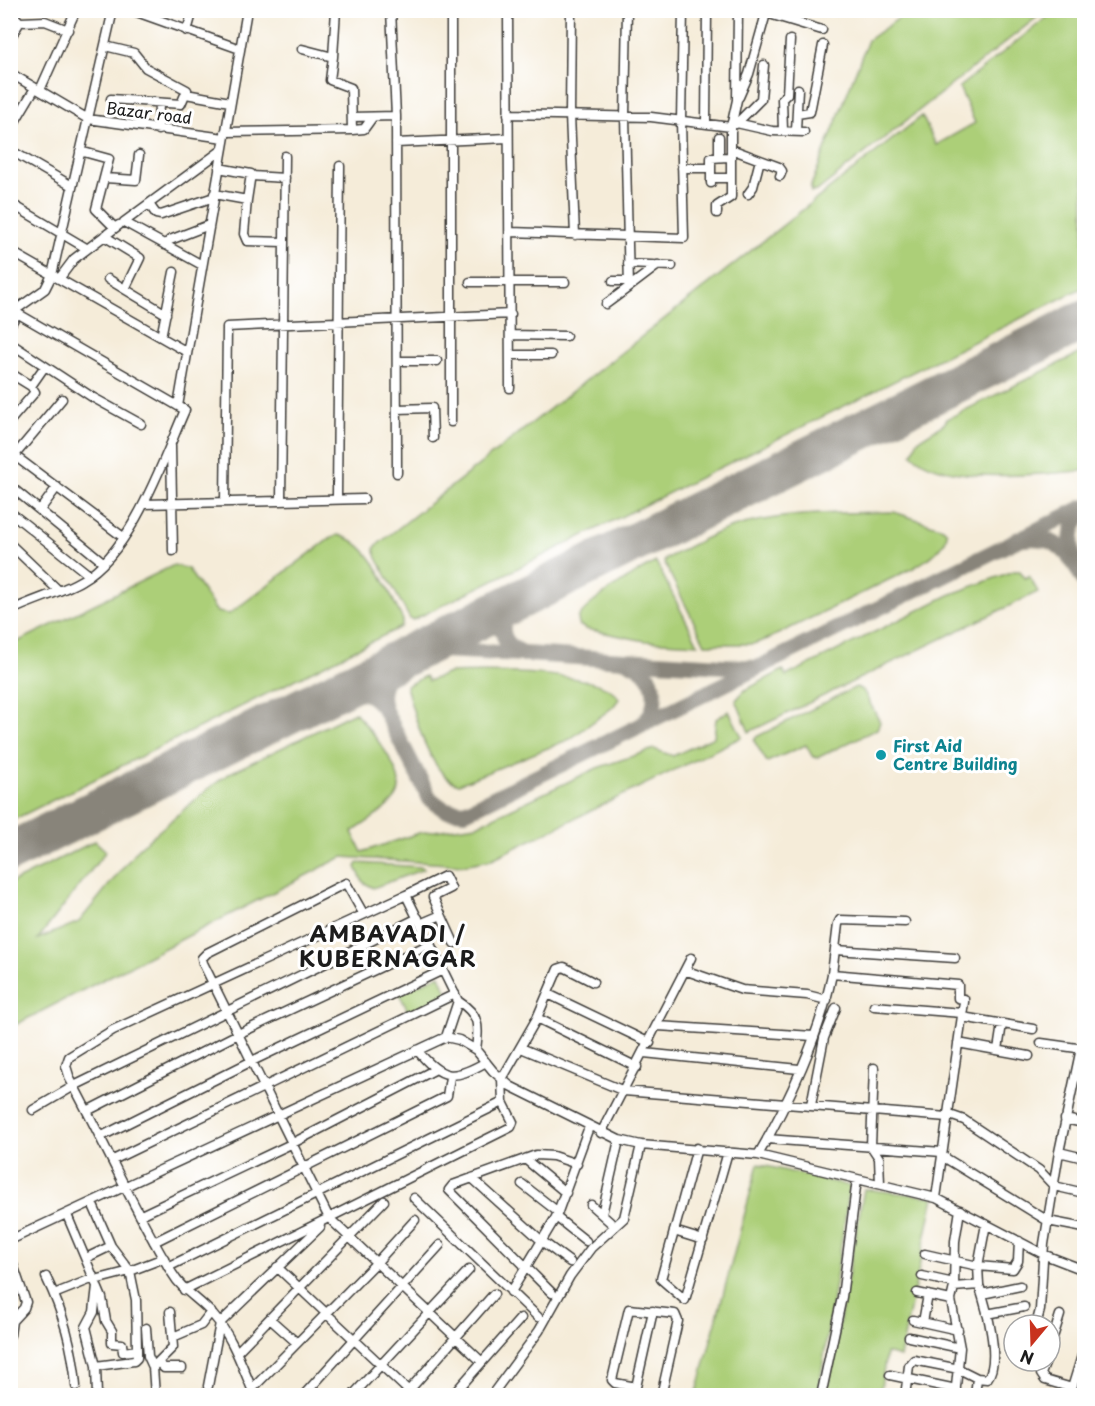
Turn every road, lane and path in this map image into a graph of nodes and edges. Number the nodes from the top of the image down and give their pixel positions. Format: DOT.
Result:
graph roads {
  1 [pos="76,10"];
  2 [pos="113,10"];
  3 [pos="131,10"];
  4 [pos="193,10"];
  5 [pos="247,10"];
  6 [pos="336,10"];
  7 [pos="391,10"];
  8 [pos="451,10"];
  9 [pos="508,10"];
  10 [pos="571,10"];
  11 [pos="627,10"];
  12 [pos="683,10"];
  13 [pos="706,10"];
  14 [pos="738,10"];
  15 [pos="10,12"];
  16 [pos="767,12"];
  17 [pos="20,22"];
  18 [pos="68,30"];
  19 [pos="822,30"];
  20 [pos="187,31"];
  21 [pos="10,38"];
  22 [pos="790,40"];
  23 [pos="823,45"];
  24 [pos="105,46"];
  25 [pos="240,49"];
  26 [pos="302,49"];
  27 [pos="333,57"];
  28 [pos="764,65"];
  29 [pos="10,73"];
  30 [pos="38,89"];
  31 [pos="798,89"];
  32 [pos="186,94"];
  33 [pos="111,99"];
  34 [pos="737,100"];
  35 [pos="230,102"];
  36 [pos="159,103"];
  37 [pos="508,114"];
  38 [pos="797,114"];
  39 [pos="570,115"];
  40 [pos="396,116"];
  41 [pos="625,116"];
  42 [pos="352,117"];
  43 [pos="372,118"];
  44 [pos="88,119"];
  45 [pos="681,121"];
  46 [pos="706,124"];
  47 [pos="733,124"];
  48 [pos="10,130"];
  49 [pos="158,130"];
  50 [pos="352,130"];
  51 [pos="783,131"];
  52 [pos="224,135"];
  53 [pos="719,137"];
  54 [pos="508,138"];
  55 [pos="451,141"];
  56 [pos="396,143"];
  57 [pos="10,150"];
  58 [pos="222,150"];
  59 [pos="80,151"];
  60 [pos="726,154"];
  61 [pos="139,155"];
  62 [pos="285,156"];
  63 [pos="760,160"];
  64 [pos="340,166"];
  65 [pos="219,168"];
  66 [pos="682,168"];
  67 [pos="710,168"];
  68 [pos="252,176"];
  69 [pos="780,176"];
  70 [pos="105,178"];
  71 [pos="285,178"];
  72 [pos="727,178"];
  73 [pos="72,186"];
  74 [pos="748,194"];
  75 [pos="214,195"];
  76 [pos="247,200"];
  77 [pos="149,204"];
  78 [pos="12,206"];
  79 [pos="717,213"];
  80 [pos="124,222"];
  81 [pos="209,225"];
  82 [pos="114,228"];
  83 [pos="62,232"];
  84 [pos="511,232"];
  85 [pos="575,235"];
  86 [pos="104,236"];
  87 [pos="629,237"];
  88 [pos="284,242"];
  89 [pos="165,245"];
  90 [pos="86,248"];
  91 [pos="10,251"];
  92 [pos="628,264"];
  93 [pos="202,265"];
  94 [pos="658,265"];
  95 [pos="672,266"];
  96 [pos="174,272"];
  97 [pos="55,277"];
  98 [pos="108,279"];
  99 [pos="511,281"];
  100 [pos="613,281"];
  101 [pos="470,282"];
  102 [pos="565,282"];
  103 [pos="629,284"];
  104 [pos="125,289"];
  105 [pos="606,304"];
  106 [pos="14,311"];
  107 [pos="166,314"];
  108 [pos="511,314"];
  109 [pos="452,317"];
  110 [pos="398,319"];
  111 [pos="339,322"];
  112 [pos="10,325"];
  113 [pos="283,325"];
  114 [pos="510,335"];
  115 [pos="566,336"];
  116 [pos="161,337"];
  117 [pos="10,343"];
  118 [pos="187,352"];
  119 [pos="551,355"];
  120 [pos="510,356"];
  121 [pos="398,361"];
  122 [pos="437,361"];
  123 [pos="45,366"];
  124 [pos="10,374"];
  125 [pos="31,386"];
  126 [pos="510,388"];
  127 [pos="62,399"];
  128 [pos="178,406"];
  129 [pos="397,409"];
  130 [pos="10,421"];
  131 [pos="450,422"];
  132 [pos="141,424"];
  133 [pos="433,438"];
  134 [pos="171,442"];
  135 [pos="13,458"];
  136 [pos="397,473"];
  137 [pos="10,486"];
  138 [pos="57,488"];
  139 [pos="337,499"];
  140 [pos="364,499"];
  141 [pos="281,501"];
  142 [pos="225,502"];
  143 [pos="172,503"];
  144 [pos="144,504"];
  145 [pos="40,510"];
  146 [pos="10,512"];
  147 [pos="123,537"];
  148 [pos="10,544"];
  149 [pos="173,551"];
  150 [pos="103,562"];
  151 [pos="89,575"];
  152 [pos="58,590"];
  153 [pos="11,609"];
  154 [pos="406,895"];
  155 [pos="363,913"];
  156 [pos="441,915"];
  157 [pos="419,921"];
  158 [pos="905,922"];
  159 [pos="454,943"];
  160 [pos="430,944"];
  161 [pos="836,950"];
  162 [pos="692,958"];
  163 [pos="955,958"];
  164 [pos="443,970"];
  165 [pos="687,971"];
  166 [pos="832,974"];
  167 [pos="593,982"];
  168 [pos="213,985"];
  169 [pos="548,994"];
  170 [pos="457,998"];
  171 [pos="827,1000"];
  172 [pos="874,1006"];
  173 [pos="836,1008"];
  174 [pos="226,1012"];
  175 [pos="962,1015"];
  176 [pos="537,1018"];
  177 [pos="1002,1024"];
  178 [pos="658,1026"];
  179 [pos="1033,1029"];
  180 [pos="236,1035"];
  181 [pos="813,1036"];
  182 [pos="446,1037"];
  183 [pos="650,1043"];
  184 [pos="958,1043"];
  185 [pos="1041,1043"];
  186 [pos="521,1048"];
  187 [pos="1083,1049"];
  188 [pos="417,1050"];
  189 [pos="476,1050"];
  190 [pos="998,1050"];
  191 [pos="644,1053"];
  192 [pos="1029,1056"];
  193 [pos="250,1062"];
  194 [pos="486,1062"];
  195 [pos="637,1067"];
  196 [pos="874,1068"];
  197 [pos="799,1069"];
  198 [pos="436,1070"];
  199 [pos="450,1077"];
  200 [pos="502,1079"];
  201 [pos="1073,1081"];
  202 [pos="1084,1084"];
  203 [pos="74,1086"];
  204 [pos="263,1088"];
  205 [pos="624,1091"];
  206 [pos="503,1102"];
  207 [pos="785,1103"];
  208 [pos="811,1105"];
  209 [pos="33,1110"];
  210 [pos="872,1110"];
  211 [pos="87,1111"];
  212 [pos="947,1116"];
  213 [pos="277,1117"];
  214 [pos="1065,1119"];
  215 [pos="1084,1123"];
  216 [pos="589,1127"];
  217 [pos="601,1133"];
  218 [pos="100,1137"];
  219 [pos="767,1139"];
  220 [pos="619,1140"];
  221 [pos="291,1144"];
  222 [pos="641,1145"];
  223 [pos="871,1146"];
  224 [pos="697,1148"];
  225 [pos="728,1152"];
  226 [pos="1059,1152"];
  227 [pos="942,1154"];
  228 [pos="758,1155"];
  229 [pos="1084,1158"];
  230 [pos="525,1159"];
  231 [pos="114,1160"];
  232 [pos="577,1164"];
  233 [pos="303,1168"];
  234 [pos="472,1178"];
  235 [pos="857,1179"];
  236 [pos="522,1184"];
  237 [pos="880,1184"];
  238 [pos="1054,1186"];
  239 [pos="126,1187"];
  240 [pos="566,1193"];
  241 [pos="1084,1193"];
  242 [pos="317,1195"];
  243 [pos="414,1198"];
  244 [pos="936,1198"];
  245 [pos="384,1201"];
  246 [pos="92,1203"];
  247 [pos="591,1205"];
  248 [pos="960,1210"];
  249 [pos="602,1214"];
  250 [pos="67,1215"];
  251 [pos="141,1215"];
  252 [pos="557,1215"];
  253 [pos="329,1218"];
  254 [pos="415,1220"];
  255 [pos="1048,1221"];
  256 [pos="610,1222"];
  257 [pos="986,1224"];
  258 [pos="1084,1228"];
  259 [pos="674,1232"];
  260 [pos="349,1238"];
  261 [pos="10,1240"];
  262 [pos="703,1240"];
  263 [pos="586,1241"];
  264 [pos="1019,1241"];
  265 [pos="154,1242"];
  266 [pos="543,1242"];
  267 [pos="440,1245"];
  268 [pos="111,1246"];
  269 [pos="925,1254"];
  270 [pos="1045,1255"];
  271 [pos="10,1256"];
  272 [pos="86,1258"];
  273 [pos="164,1258"];
  274 [pos="954,1260"];
  275 [pos="570,1262"];
  276 [pos="376,1263"];
  277 [pos="168,1266"];
  278 [pos="978,1266"];
  279 [pos="277,1267"];
  280 [pos="526,1268"];
  281 [pos="469,1270"];
  282 [pos="1084,1270"];
  283 [pos="130,1271"];
  284 [pos="921,1276"];
  285 [pos="46,1277"];
  286 [pos="95,1281"];
  287 [pos="954,1285"];
  288 [pos="979,1285"];
  289 [pos="1020,1286"];
  290 [pos="299,1288"];
  291 [pos="402,1288"];
  292 [pos="184,1290"];
  293 [pos="511,1292"];
  294 [pos="552,1293"];
  295 [pos="917,1293"];
  296 [pos="54,1294"];
  297 [pos="494,1294"];
  298 [pos="982,1294"];
  299 [pos="928,1295"];
  300 [pos="951,1300"];
  301 [pos="1024,1307"];
  302 [pos="170,1311"];
  303 [pos="652,1311"];
  304 [pos="211,1312"];
  305 [pos="326,1312"];
  306 [pos="1039,1313"];
  307 [pos="429,1314"];
  308 [pos="987,1314"];
  309 [pos="538,1317"];
  310 [pos="521,1318"];
  311 [pos="270,1319"];
  312 [pos="913,1320"];
  313 [pos="923,1322"];
  314 [pos="220,1323"];
  315 [pos="146,1328"];
  316 [pos="958,1330"];
  317 [pos="10,1335"];
  318 [pos="173,1337"];
  319 [pos="909,1337"];
  320 [pos="455,1338"];
  321 [pos="354,1340"];
  322 [pos="297,1343"];
  323 [pos="960,1348"];
  324 [pos="1084,1349"];
  325 [pos="137,1350"];
  326 [pos="237,1352"];
  327 [pos="482,1362"];
  328 [pos="156,1364"];
  329 [pos="381,1365"];
  330 [pos="96,1366"];
  331 [pos="182,1368"];
  332 [pos="959,1369"];
  333 [pos="1041,1373"];
  334 [pos="890,1375"];
  335 [pos="977,1378"];
  336 [pos="907,1379"];
  337 [pos="76,1386"];
  338 [pos="208,1386"];
  339 [pos="254,1392"];
  340 [pos="635,1392"];
  341 [pos="955,1392"];
  342 [pos="409,1394"];
  343 [pos="98,1395"];
  344 [pos="155,1395"];
  345 [pos="303,1395"];
  346 [pos="352,1395"];
  347 [pos="452,1395"];
  348 [pos="491,1395"];
  349 [pos="649,1395"];
  350 [pos="661,1395"];
  351 [pos="821,1395"];
  352 [pos="905,1395"];
  353 [pos="975,1395"];
  1 -- 18 [label="street"];
  2 -- 24 [label="street"];
  3 -- 20 [label="street"];
  4 -- 20 [label="street"];
  5 -- 25 [label="street"];
  6 -- 27 [label="street"];
  7 -- 40 [label="street"];
  8 -- 55 [label="street"];
  9 -- 37 [label="street"];
  10 -- 39 [label="street"];
  11 -- 41 [label="street"];
  12 -- 45 [label="street"];
  13 -- 46 [label="street"];
  14 -- 34 [label="street"];
  15 -- 17 [label="street"];
  16 -- 19 [label="street"];
  16 -- 34 [label="street"];
  17 -- 18 [label="street"];
  17 -- 21 [label="street"];
  18 -- 30 [label="street"];
  20 -- 25 [label="street"];
  22 -- 51 [label="street"];
  23 -- 38 [label="street"];
  24 -- 32 [label="street"];
  24 -- 44 [label="street"];
  25 -- 35 [label="street"];
  26 -- 27 [label="street"];
  27 -- 42 [label="street"];
  28 -- 47 [label="street"];
  29 -- 30 [label="street, Bazar road"];
  30 -- 44 [label="street, Bazar road"];
  30 -- 48 [label="street"];
  31 -- 38 [label="street"];
  32 -- 35 [label="street"];
  32 -- 36 [label="street"];
  33 -- 36 [label="street"];
  34 -- 47 [label="street"];
  35 -- 52 [label="street"];
  36 -- 49 [label="street"];
  37 -- 39 [label="street"];
  37 -- 54 [label="street"];
  38 -- 51 [label="street"];
  39 -- 41 [label="street"];
  39 -- 85 [label="street"];
  40 -- 43 [label="street"];
  40 -- 56 [label="street"];
  41 -- 45 [label="street"];
  41 -- 87 [label="street"];
  42 -- 43 [label="street"];
  42 -- 50 [label="street"];
  43 -- 50 [label="street"];
  44 -- 49 [label="street, Bazar road"];
  44 -- 59 [label="street"];
  45 -- 46 [label="street"];
  45 -- 66 [label="street"];
  46 -- 47 [label="street"];
  47 -- 51 [label="street"];
  47 -- 60 [label="street"];
  49 -- 52 [label="street, Bazar road"];
  50 -- 52 [label="street, Bazar road"];
  52 -- 58 [label="street"];
  53 -- 60 [label="street"];
  54 -- 55 [label="street"];
  54 -- 84 [label="street"];
  55 -- 56 [label="street"];
  55 -- 109 [label="street"];
  56 -- 110 [label="street"];
  57 -- 73 [label="street"];
  58 -- 65 [label="street"];
  58 -- 77 [label="street"];
  59 -- 70 [label="street"];
  59 -- 73 [label="street"];
  60 -- 63 [label="street"];
  60 -- 67 [label="street"];
  60 -- 79 [label="street"];
  61 -- 70 [label="street"];
  62 -- 71 [label="street"];
  63 -- 69 [label="street"];
  63 -- 74 [label="street"];
  64 -- 111 [label="street"];
  65 -- 68 [label="street"];
  65 -- 75 [label="street"];
  66 -- 67 [label="street"];
  66 -- 87 [label="street"];
  67 -- 72 [label="street"];
  68 -- 71 [label="street"];
  68 -- 76 [label="street"];
  70 -- 82 [label="street"];
  71 -- 88 [label="street"];
  73 -- 83 [label="street"];
  75 -- 76 [label="street"];
  75 -- 77 [label="street"];
  75 -- 81 [label="street"];
  76 -- 88 [label="street"];
  77 -- 80 [label="street"];
  78 -- 83 [label="street"];
  80 -- 82 [label="street"];
  80 -- 89 [label="street"];
  81 -- 89 [label="street"];
  81 -- 93 [label="street"];
  82 -- 86 [label="street"];
  83 -- 90 [label="street"];
  83 -- 97 [label="street"];
  84 -- 85 [label="street"];
  84 -- 99 [label="street"];
  85 -- 87 [label="street"];
  86 -- 90 [label="street"];
  86 -- 104 [label="street"];
  87 -- 92 [label="street"];
  88 -- 113 [label="street"];
  89 -- 93 [label="street"];
  90 -- 97 [label="street"];
  91 -- 97 [label="street"];
  92 -- 94 [label="street"];
  92 -- 103 [label="street"];
  93 -- 118 [label="street"];
  94 -- 95 [label="street"];
  94 -- 103 [label="street"];
  96 -- 107 [label="street"];
  97 -- 106 [label="street"];
  97 -- 116 [label="street"];
  98 -- 104 [label="street"];
  99 -- 101 [label="street"];
  99 -- 102 [label="street"];
  99 -- 108 [label="street"];
  100 -- 103 [label="street"];
  103 -- 105 [label="street"];
  104 -- 107 [label="street"];
  106 -- 112 [label="street"];
  106 -- 128 [label="street"];
  107 -- 116 [label="street"];
  108 -- 109 [label="street"];
  108 -- 114 [label="street"];
  109 -- 110 [label="street"];
  109 -- 131 [label="street"];
  110 -- 111 [label="street"];
  110 -- 121 [label="street"];
  111 -- 113 [label="street"];
  111 -- 139 [label="street"];
  113 -- 141 [label="street"];
  113 -- 142 [label="street"];
  114 -- 115 [label="street"];
  114 -- 120 [label="street"];
  116 -- 118 [label="street"];
  117 -- 123 [label="street"];
  118 -- 128 [label="street"];
  119 -- 120 [label="street"];
  120 -- 126 [label="street"];
  121 -- 122 [label="street"];
  121 -- 129 [label="street"];
  123 -- 125 [label="street"];
  123 -- 132 [label="street"];
  124 -- 125 [label="street"];
  125 -- 130 [label="street"];
  127 -- 135 [label="street"];
  128 -- 134 [label="street"];
  129 -- 133 [label="street"];
  129 -- 136 [label="street"];
  134 -- 143 [label="street"];
  134 -- 144 [label="street"];
  135 -- 138 [label="street"];
  137 -- 145 [label="street"];
  138 -- 145 [label="street"];
  138 -- 147 [label="street"];
  139 -- 140 [label="street"];
  139 -- 141 [label="street"];
  141 -- 142 [label="street"];
  142 -- 143 [label="street"];
  143 -- 144 [label="street"];
  143 -- 149 [label="street"];
  144 -- 147 [label="street"];
  145 -- 150 [label="street"];
  146 -- 151 [label="street"];
  147 -- 150 [label="street"];
  148 -- 152 [label="street"];
  150 -- 151 [label="street"];
  151 -- 152 [label="street"];
  152 -- 153 [label="street"];
  154 -- 155 [label="street"];
  154 -- 156 [label="street"];
  154 -- 157 [label="street"];
  155 -- 168 [label="street"];
  155 -- 168 [label="street"];
  156 -- 157 [label="street"];
  156 -- 159 [label="street"];
  157 -- 160 [label="street"];
  157 -- 174 [label="street"];
  158 -- 161 [label="street"];
  160 -- 164 [label="street"];
  160 -- 180 [label="street"];
  161 -- 163 [label="street"];
  161 -- 166 [label="street"];
  162 -- 165 [label="street"];
  164 -- 170 [label="street"];
  164 -- 193 [label="street"];
  165 -- 171 [label="street"];
  165 -- 178 [label="street"];
  166 -- 171 [label="street"];
  166 -- 175 [label="street"];
  167 -- 169 [label="street"];
  168 -- 174 [label="street"];
  168 -- 203 [label="street"];
  169 -- 176 [label="street"];
  169 -- 183 [label="street"];
  170 -- 182 [label="street"];
  170 -- 189 [label="street"];
  170 -- 204 [label="street"];
  171 -- 181 [label="street"];
  172 -- 175 [label="street"];
  173 -- 208 [label="street"];
  174 -- 180 [label="street"];
  174 -- 203 [label="street"];
  175 -- 177 [label="street"];
  175 -- 184 [label="street"];
  176 -- 186 [label="street"];
  176 -- 195 [label="street"];
  177 -- 179 [label="street"];
  177 -- 190 [label="street"];
  178 -- 181 [label="street"];
  178 -- 183 [label="street"];
  180 -- 193 [label="street"];
  180 -- 211 [label="street"];
  181 -- 197 [label="street"];
  182 -- 188 [label="street"];
  182 -- 189 [label="street"];
  183 -- 191 [label="street"];
  184 -- 190 [label="street"];
  184 -- 212 [label="street"];
  185 -- 187 [label="street"];
  186 -- 200 [label="street"];
  186 -- 205 [label="street"];
  187 -- 201 [label="street"];
  188 -- 198 [label="street"];
  188 -- 213 [label="street"];
  189 -- 194 [label="street"];
  190 -- 192 [label="street"];
  191 -- 195 [label="street"];
  191 -- 197 [label="street"];
  193 -- 204 [label="street"];
  193 -- 218 [label="street"];
  194 -- 199 [label="street"];
  194 -- 200 [label="street"];
  195 -- 205 [label="street"];
  196 -- 210 [label="street"];
  197 -- 207 [label="street"];
  198 -- 199 [label="street"];
  198 -- 221 [label="street"];
  199 -- 233 [label="street"];
  200 -- 206 [label="street"];
  200 -- 216 [label="street"];
  201 -- 202 [label="street"];
  201 -- 214 [label="street"];
  203 -- 209 [label="street"];
  203 -- 211 [label="street"];
  204 -- 213 [label="street"];
  204 -- 231 [label="street"];
  205 -- 207 [label="street"];
  205 -- 217 [label="street"];
  206 -- 242 [label="street"];
  206 -- 253 [label="street"];
  207 -- 208 [label="street"];
  207 -- 219 [label="street"];
  208 -- 210 [label="street"];
  210 -- 212 [label="street"];
  210 -- 223 [label="street"];
  211 -- 218 [label="street"];
  212 -- 227 [label="street"];
  212 -- 238 [label="street"];
  213 -- 221 [label="street"];
  213 -- 239 [label="street"];
  214 -- 215 [label="street"];
  214 -- 226 [label="street"];
  216 -- 217 [label="street"];
  216 -- 232 [label="street"];
  217 -- 220 [label="street"];
  218 -- 231 [label="street"];
  219 -- 223 [label="street"];
  219 -- 228 [label="street"];
  220 -- 222 [label="street"];
  220 -- 249 [label="street"];
  221 -- 233 [label="street"];
  221 -- 251 [label="street"];
  222 -- 224 [label="street"];
  222 -- 348 [label="street"];
  223 -- 227 [label="street"];
  223 -- 237 [label="street"];
  224 -- 225 [label="street"];
  224 -- 259 [label="street"];
  225 -- 228 [label="street"];
  225 -- 262 [label="street"];
  226 -- 229 [label="street"];
  226 -- 238 [label="street"];
  227 -- 244 [label="street"];
  227 -- 255 [label="street"];
  228 -- 235 [label="street"];
  230 -- 232 [label="street"];
  230 -- 234 [label="street"];
  230 -- 240 [label="street"];
  231 -- 239 [label="street"];
  232 -- 240 [label="street"];
  233 -- 242 [label="street"];
  233 -- 265 [label="street"];
  234 -- 266 [label="street"];
  234 -- 280 [label="street"];
  235 -- 237 [label="street"];
  235 -- 351 [label="street"];
  236 -- 252 [label="street"];
  237 -- 244 [label="street"];
  238 -- 241 [label="street"];
  238 -- 255 [label="street"];
  239 -- 246 [label="street"];
  239 -- 251 [label="street"];
  240 -- 252 [label="street"];
  242 -- 253 [label="street"];
  242 -- 277 [label="street"];
  243 -- 293 [label="street"];
  244 -- 248 [label="street"];
  245 -- 260 [label="street"];
  246 -- 250 [label="street"];
  246 -- 268 [label="street"];
  247 -- 249 [label="street"];
  248 -- 257 [label="street"];
  248 -- 274 [label="street"];
  249 -- 256 [label="street"];
  250 -- 261 [label="street"];
  250 -- 272 [label="street"];
  251 -- 265 [label="street"];
  252 -- 263 [label="street"];
  252 -- 266 [label="street"];
  253 -- 260 [label="street"];
  253 -- 279 [label="street"];
  253 -- 292 [label="street"];
  254 -- 276 [label="street"];
  255 -- 258 [label="street"];
  255 -- 270 [label="street"];
  257 -- 264 [label="street"];
  257 -- 278 [label="street"];
  259 -- 262 [label="street"];
  259 -- 262 [label="street"];
  260 -- 276 [label="street"];
  260 -- 290 [label="street"];
  264 -- 270 [label="street"];
  264 -- 278 [label="street"];
  265 -- 273 [label="street"];
  266 -- 275 [label="street"];
  266 -- 280 [label="street"];
  267 -- 291 [label="street"];
  268 -- 272 [label="street"];
  268 -- 283 [label="street"];
  269 -- 274 [label="street"];
  270 -- 282 [label="street"];
  270 -- 306 [label="street"];
  271 -- 317 [label="street"];
  272 -- 286 [label="street"];
  273 -- 277 [label="street"];
  273 -- 283 [label="street"];
  274 -- 278 [label="street"];
  274 -- 287 [label="street"];
  276 -- 291 [label="street"];
  276 -- 305 [label="street"];
  277 -- 292 [label="street"];
  278 -- 288 [label="street"];
  279 -- 290 [label="street"];
  279 -- 314 [label="street"];
  280 -- 293 [label="street"];
  280 -- 294 [label="street"];
  281 -- 307 [label="street"];
  283 -- 286 [label="street"];
  283 -- 325 [label="street"];
  284 -- 287 [label="street"];
  285 -- 296 [label="street"];
  286 -- 296 [label="street"];
  286 -- 325 [label="street"];
  286 -- 330 [label="street"];
  287 -- 288 [label="street"];
  287 -- 300 [label="street"];
  288 -- 298 [label="street"];
  289 -- 298 [label="street"];
  290 -- 305 [label="street"];
  290 -- 311 [label="street"];
  291 -- 307 [label="street"];
  291 -- 321 [label="street"];
  292 -- 304 [label="street"];
  293 -- 309 [label="street"];
  295 -- 299 [label="street"];
  296 -- 337 [label="street"];
  297 -- 320 [label="street"];
  298 -- 308 [label="street"];
  299 -- 300 [label="street"];
  299 -- 313 [label="street"];
  300 -- 316 [label="street"];
  301 -- 308 [label="street"];
  302 -- 318 [label="street"];
  303 -- 340 [label="street"];
  303 -- 340 [label="street"];
  303 -- 350 [label="street"];
  304 -- 314 [label="street"];
  304 -- 318 [label="street"];
  305 -- 321 [label="street"];
  305 -- 322 [label="street"];
  307 -- 320 [label="street"];
  307 -- 329 [label="street"];
  308 -- 335 [label="street"];
  310 -- 327 [label="street"];
  311 -- 322 [label="street"];
  311 -- 326 [label="street"];
  312 -- 313 [label="street"];
  313 -- 316 [label="street"];
  314 -- 326 [label="street"];
  314 -- 338 [label="street"];
  315 -- 328 [label="street"];
  316 -- 323 [label="street"];
  318 -- 328 [label="street"];
  319 -- 323 [label="street"];
  320 -- 327 [label="street"];
  320 -- 342 [label="street"];
  321 -- 329 [label="street"];
  321 -- 345 [label="street"];
  322 -- 339 [label="street"];
  323 -- 332 [label="street"];
  324 -- 333 [label="street"];
  325 -- 330 [label="street"];
  326 -- 339 [label="street"];
  327 -- 347 [label="street"];
  328 -- 331 [label="street"];
  328 -- 344 [label="street"];
  329 -- 342 [label="street"];
  329 -- 346 [label="street"];
  330 -- 343 [label="street"];
  332 -- 335 [label="street"];
  332 -- 336 [label="street"];
  332 -- 341 [label="street"];
  334 -- 336 [label="street"];
  335 -- 353 [label="street"];
  336 -- 341 [label="street"];
  336 -- 352 [label="street"];
  340 -- 349 [label="street"];
}
